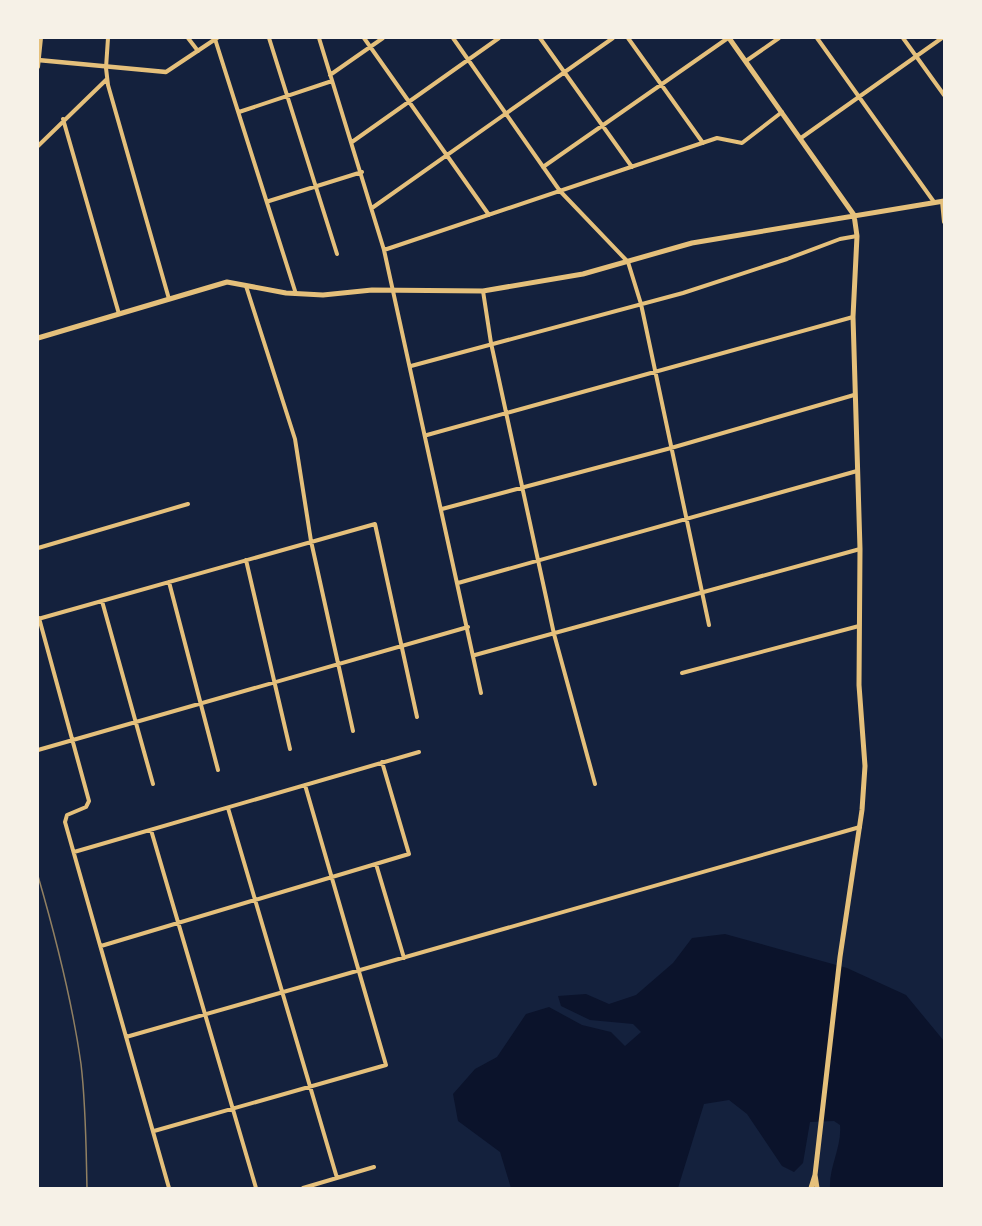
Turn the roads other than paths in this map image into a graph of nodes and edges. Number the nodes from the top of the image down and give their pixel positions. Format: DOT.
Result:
graph roads {
  1 [pos="41,38"];
  2 [pos="108,38"];
  3 [pos="188,38"];
  4 [pos="216,38"];
  5 [pos="269,38"];
  6 [pos="319,38"];
  7 [pos="364,38"];
  8 [pos="383,38"];
  9 [pos="453,38"];
  10 [pos="499,38"];
  11 [pos="540,38"];
  12 [pos="613,38"];
  13 [pos="628,38"];
  14 [pos="728,38"];
  15 [pos="779,38"];
  16 [pos="816,38"];
  17 [pos="903,38"];
  18 [pos="942,38"];
  19 [pos="370,46"];
  20 [pos="198,51"];
  21 [pos="916,56"];
  22 [pos="468,59"];
  23 [pos="38,60"];
  24 [pos="746,61"];
  25 [pos="38,67"];
  26 [pos="106,68"];
  27 [pos="565,73"];
  28 [pos="330,75"];
  29 [pos="107,79"];
  30 [pos="332,81"];
  31 [pos="662,84"];
  32 [pos="286,95"];
  33 [pos="945,95"];
  34 [pos="859,97"];
  35 [pos="409,102"];
  36 [pos="239,112"];
  37 [pos="783,112"];
  38 [pos="506,114"];
  39 [pos="63,119"];
  40 [pos="604,126"];
  41 [pos="801,138"];
  42 [pos="352,142"];
  43 [pos="703,142"];
  44 [pos="38,146"];
  45 [pos="447,156"];
  46 [pos="543,166"];
  47 [pos="632,167"];
  48 [pos="362,172"];
  49 [pos="317,187"];
  50 [pos="560,191"];
  51 [pos="268,201"];
  52 [pos="943,201"];
  53 [pos="934,202"];
  54 [pos="372,208"];
  55 [pos="489,215"];
  56 [pos="854,215"];
  57 [pos="945,222"];
  58 [pos="857,236"];
  59 [pos="384,250"];
  60 [pos="337,254"];
  61 [pos="628,262"];
  62 [pos="246,284"];
  63 [pos="483,291"];
  64 [pos="394,292"];
  65 [pos="296,294"];
  66 [pos="169,299"];
  67 [pos="641,304"];
  68 [pos="119,314"];
  69 [pos="853,317"];
  70 [pos="38,338"];
  71 [pos="491,343"];
  72 [pos="411,366"];
  73 [pos="656,374"];
  74 [pos="854,395"];
  75 [pos="506,413"];
  76 [pos="427,435"];
  77 [pos="671,448"];
  78 [pos="857,471"];
  79 [pos="523,488"];
  80 [pos="188,504"];
  81 [pos="442,509"];
  82 [pos="687,519"];
  83 [pos="311,541"];
  84 [pos="38,548"];
  85 [pos="860,549"];
  86 [pos="246,560"];
  87 [pos="538,560"];
  88 [pos="170,582"];
  89 [pos="458,583"];
  90 [pos="701,594"];
  91 [pos="102,601"];
  92 [pos="38,619"];
  93 [pos="709,625"];
  94 [pos="859,626"];
  95 [pos="468,627"];
  96 [pos="554,634"];
  97 [pos="402,645"];
  98 [pos="475,656"];
  99 [pos="339,663"];
  100 [pos="682,674"];
  101 [pos="275,682"];
  102 [pos="481,693"];
  103 [pos="199,704"];
  104 [pos="417,717"];
  105 [pos="136,722"];
  106 [pos="353,731"];
  107 [pos="72,740"];
  108 [pos="290,749"];
  109 [pos="38,750"];
  110 [pos="419,752"];
  111 [pos="382,762"];
  112 [pos="218,770"];
  113 [pos="153,784"];
  114 [pos="595,784"];
  115 [pos="305,785"];
  116 [pos="228,808"];
  117 [pos="860,827"];
  118 [pos="151,830"];
  119 [pos="74,852"];
  120 [pos="376,864"];
  121 [pos="333,877"];
  122 [pos="255,900"];
  123 [pos="178,923"];
  124 [pos="101,946"];
  125 [pos="404,958"];
  126 [pos="359,971"];
  127 [pos="282,992"];
  128 [pos="205,1014"];
  129 [pos="126,1037"];
  130 [pos="310,1087"];
  131 [pos="232,1109"];
  132 [pos="153,1131"];
  133 [pos="374,1167"];
  134 [pos="815,1175"];
  135 [pos="337,1179"];
  136 [pos="170,1188"];
  137 [pos="256,1188"];
  138 [pos="303,1188"];
  139 [pos="811,1188"];
  140 [pos="817,1188"];
  1 -- 23 [label="street"];
  2 -- 26 [label="street"];
  3 -- 20 [label="street"];
  4 -- 20 [label="street"];
  4 -- 36 [label="street"];
  5 -- 32 [label="street"];
  6 -- 28 [label="street"];
  7 -- 19 [label="street"];
  8 -- 19 [label="street"];
  9 -- 22 [label="street"];
  10 -- 22 [label="street"];
  11 -- 27 [label="street"];
  12 -- 27 [label="street"];
  13 -- 31 [label="street"];
  14 -- 24 [label="main road"];
  14 -- 31 [label="street"];
  15 -- 24 [label="street"];
  16 -- 34 [label="street"];
  17 -- 21 [label="street"];
  18 -- 21 [label="street"];
  19 -- 28 [label="street"];
  19 -- 35 [label="street"];
  20 -- 26 [label="street"];
  21 -- 33 [label="street"];
  21 -- 34 [label="street"];
  22 -- 35 [label="street"];
  22 -- 38 [label="street"];
  23 -- 25 [label="street"];
  23 -- 26 [label="street"];
  24 -- 37 [label="main road"];
  26 -- 29 [label="street"];
  27 -- 38 [label="street"];
  27 -- 40 [label="street"];
  28 -- 30 [label="street"];
  29 -- 39 [label="street"];
  29 -- 66 [label="street"];
  30 -- 32 [label="street"];
  30 -- 42 [label="street"];
  31 -- 40 [label="street"];
  31 -- 43 [label="street"];
  32 -- 36 [label="street"];
  32 -- 49 [label="street"];
  34 -- 41 [label="street"];
  34 -- 53 [label="street"];
  35 -- 42 [label="street"];
  35 -- 45 [label="street"];
  36 -- 51 [label="street"];
  37 -- 41 [label="main road"];
  37 -- 43 [label="street"];
  38 -- 45 [label="street"];
  38 -- 46 [label="street"];
  39 -- 44 [label="street"];
  39 -- 68 [label="street"];
  40 -- 46 [label="street"];
  40 -- 47 [label="street"];
  41 -- 56 [label="main road"];
  42 -- 48 [label="street"];
  43 -- 47 [label="street"];
  45 -- 54 [label="street"];
  45 -- 55 [label="street"];
  46 -- 50 [label="street"];
  47 -- 50 [label="street"];
  48 -- 49 [label="street"];
  48 -- 54 [label="street"];
  49 -- 51 [label="street"];
  49 -- 60 [label="street"];
  50 -- 55 [label="street"];
  50 -- 61 [label="street"];
  51 -- 65 [label="street"];
  52 -- 53 [label="main road"];
  52 -- 57 [label="street"];
  53 -- 56 [label="main road"];
  54 -- 59 [label="street"];
  55 -- 59 [label="street"];
  56 -- 58 [label="main road"];
  56 -- 61 [label="main road"];
  58 -- 67 [label="street"];
  58 -- 69 [label="main road"];
  59 -- 64 [label="street"];
  61 -- 63 [label="main road"];
  61 -- 67 [label="street"];
  62 -- 65 [label="main road"];
  62 -- 66 [label="main road"];
  62 -- 83 [label="street"];
  63 -- 64 [label="main road"];
  63 -- 71 [label="street"];
  64 -- 65 [label="main road"];
  64 -- 72 [label="street"];
  66 -- 68 [label="main road"];
  67 -- 71 [label="street"];
  67 -- 73 [label="street"];
  68 -- 70 [label="main road"];
  69 -- 73 [label="street"];
  69 -- 74 [label="main road"];
  71 -- 72 [label="street"];
  71 -- 75 [label="street"];
  72 -- 76 [label="street"];
  73 -- 75 [label="street"];
  73 -- 77 [label="street"];
  74 -- 77 [label="street"];
  74 -- 78 [label="main road"];
  75 -- 76 [label="street"];
  75 -- 79 [label="street"];
  76 -- 81 [label="street"];
  77 -- 79 [label="street"];
  77 -- 82 [label="street"];
  78 -- 82 [label="street"];
  78 -- 85 [label="main road"];
  79 -- 81 [label="street"];
  79 -- 87 [label="street"];
  80 -- 84 [label="street"];
  81 -- 89 [label="street"];
  82 -- 87 [label="street"];
  82 -- 90 [label="street"];
  83 -- 86 [label="street"];
  83 -- 97 [label="street"];
  83 -- 99 [label="street"];
  85 -- 90 [label="street"];
  85 -- 94 [label="main road"];
  86 -- 88 [label="street"];
  86 -- 101 [label="street"];
  87 -- 89 [label="street"];
  87 -- 96 [label="street"];
  88 -- 91 [label="street"];
  88 -- 103 [label="street"];
  89 -- 95 [label="street"];
  90 -- 93 [label="street"];
  90 -- 96 [label="street"];
  91 -- 92 [label="street"];
  91 -- 105 [label="street"];
  92 -- 107 [label="street"];
  94 -- 100 [label="street"];
  94 -- 117 [label="main road"];
  95 -- 97 [label="street"];
  95 -- 98 [label="street"];
  96 -- 98 [label="street"];
  96 -- 114 [label="street"];
  97 -- 99 [label="street"];
  97 -- 104 [label="street"];
  98 -- 102 [label="street"];
  99 -- 101 [label="street"];
  99 -- 106 [label="street"];
  101 -- 103 [label="street"];
  101 -- 108 [label="street"];
  103 -- 105 [label="street"];
  103 -- 112 [label="street"];
  105 -- 107 [label="street"];
  105 -- 113 [label="street"];
  107 -- 109 [label="street"];
  107 -- 119 [label="street"];
  110 -- 111 [label="street"];
  111 -- 115 [label="street"];
  111 -- 120 [label="street"];
  115 -- 116 [label="street"];
  115 -- 121 [label="street"];
  116 -- 118 [label="street"];
  116 -- 122 [label="street"];
  117 -- 125 [label="street"];
  117 -- 134 [label="main road"];
  118 -- 119 [label="street"];
  118 -- 123 [label="street"];
  119 -- 124 [label="street"];
  120 -- 121 [label="street"];
  120 -- 125 [label="street"];
  121 -- 122 [label="street"];
  121 -- 126 [label="street"];
  122 -- 123 [label="street"];
  122 -- 127 [label="street"];
  123 -- 124 [label="street"];
  123 -- 128 [label="street"];
  124 -- 129 [label="street"];
  125 -- 126 [label="street"];
  126 -- 127 [label="street"];
  126 -- 130 [label="street"];
  127 -- 128 [label="street"];
  127 -- 130 [label="street"];
  128 -- 129 [label="street"];
  128 -- 131 [label="street"];
  129 -- 132 [label="street"];
  130 -- 131 [label="street"];
  130 -- 135 [label="street"];
  131 -- 132 [label="street"];
  131 -- 137 [label="street"];
  132 -- 136 [label="street"];
  133 -- 135 [label="street"];
  134 -- 139 [label="main road"];
  134 -- 140 [label="main road"];
  135 -- 138 [label="street"];
}
